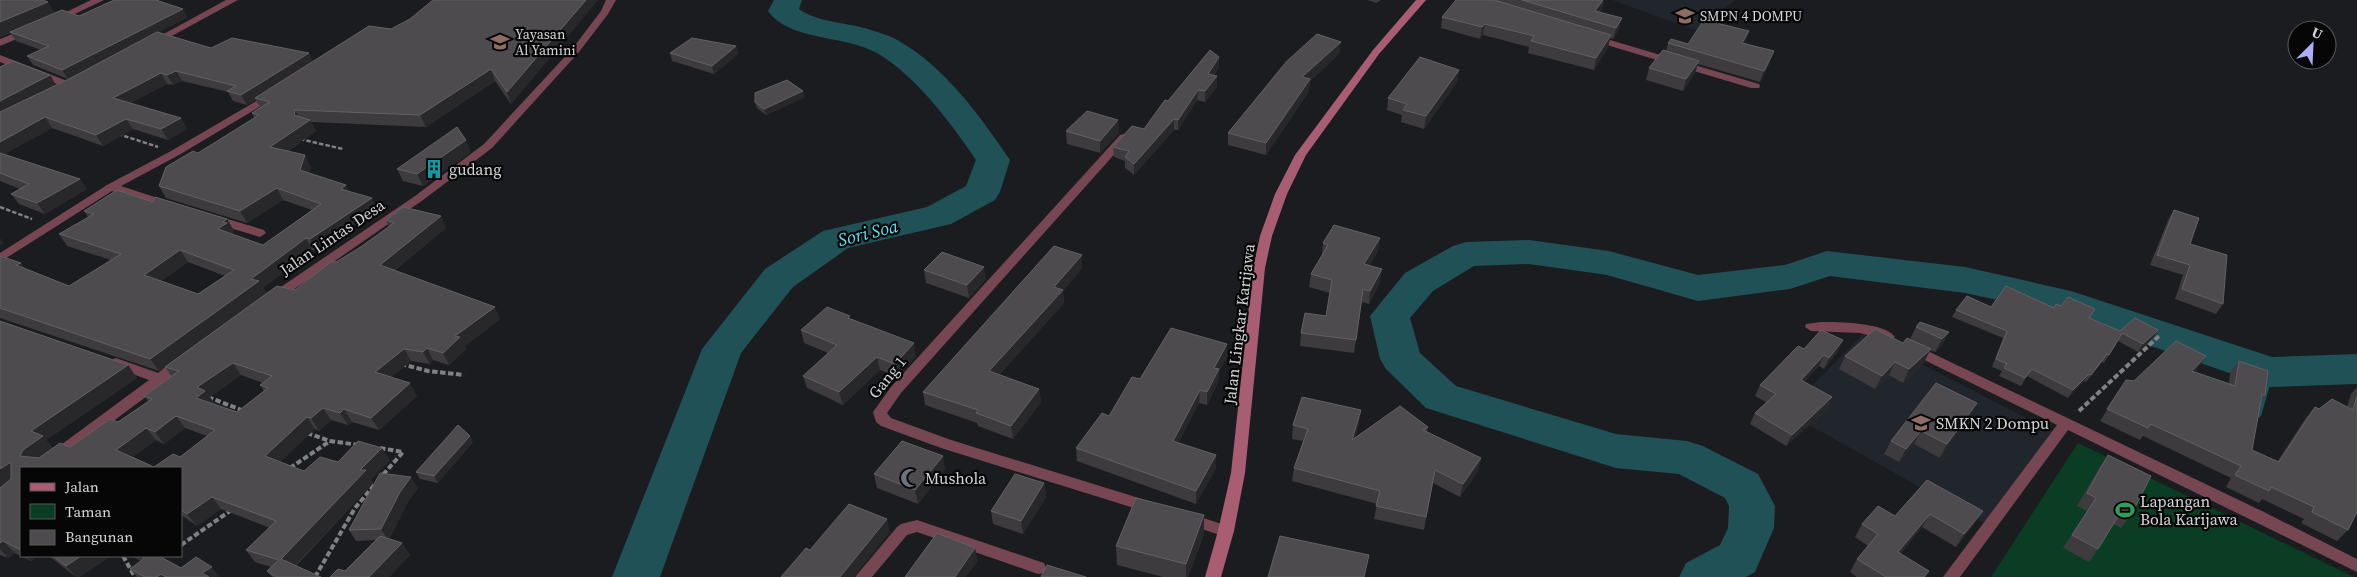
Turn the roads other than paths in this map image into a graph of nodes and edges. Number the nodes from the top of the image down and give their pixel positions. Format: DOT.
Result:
graph roads {
  1 [pos="100,0"];
  2 [pos="233,0"];
  3 [pos="611,0"];
  4 [pos="1421,0"];
  5 [pos="1584,36"];
  6 [pos="0,43"];
  7 [pos="141,49"];
  8 [pos="0,58"];
  9 [pos="1755,86"];
  10 [pos="282,89"];
  11 [pos="53,95"];
  12 [pos="1127,133"];
  13 [pos="111,187"];
  14 [pos="185,210"];
  15 [pos="204,216"];
  16 [pos="260,233"];
  17 [pos="0,258"];
  18 [pos="266,303"];
  19 [pos="1811,327"];
  20 [pos="190,357"];
  21 [pos="107,360"];
  22 [pos="161,378"];
  23 [pos="2066,423"];
  24 [pos="41,467"];
  25 [pos="1226,531"];
  26 [pos="2357,566"];
  27 [pos="1035,572"];
  28 [pos="1056,574"];
  29 [pos="863,577"];
  30 [pos="1213,577"];
  31 [pos="1951,577"];
  1 -- 6 [label="street"];
  2 -- 7 [label="street"];
  3 -- 18 [label="street, Jalan Lintas Desa"];
  4 -- 25 [label="main road, Jalan Lingkar Karijawa"];
  5 -- 9 [label="street"];
  8 -- 11 [label="street"];
  10 -- 13 [label="street"];
  12 -- 25 [label="street, Gang 1"];
  13 -- 14 [label="street"];
  13 -- 17 [label="street"];
  15 -- 16 [label="street"];
  19 -- 23 [label="street"];
  20 -- 22 [label="street"];
  21 -- 22 [label="street"];
  22 -- 24 [label="street"];
  23 -- 26 [label="street"];
  23 -- 31 [label="street"];
  25 -- 30 [label="main road, Jalan Lingkar Karijawa"];
  27 -- 28 [label="street"];
  27 -- 29 [label="street"];
}
